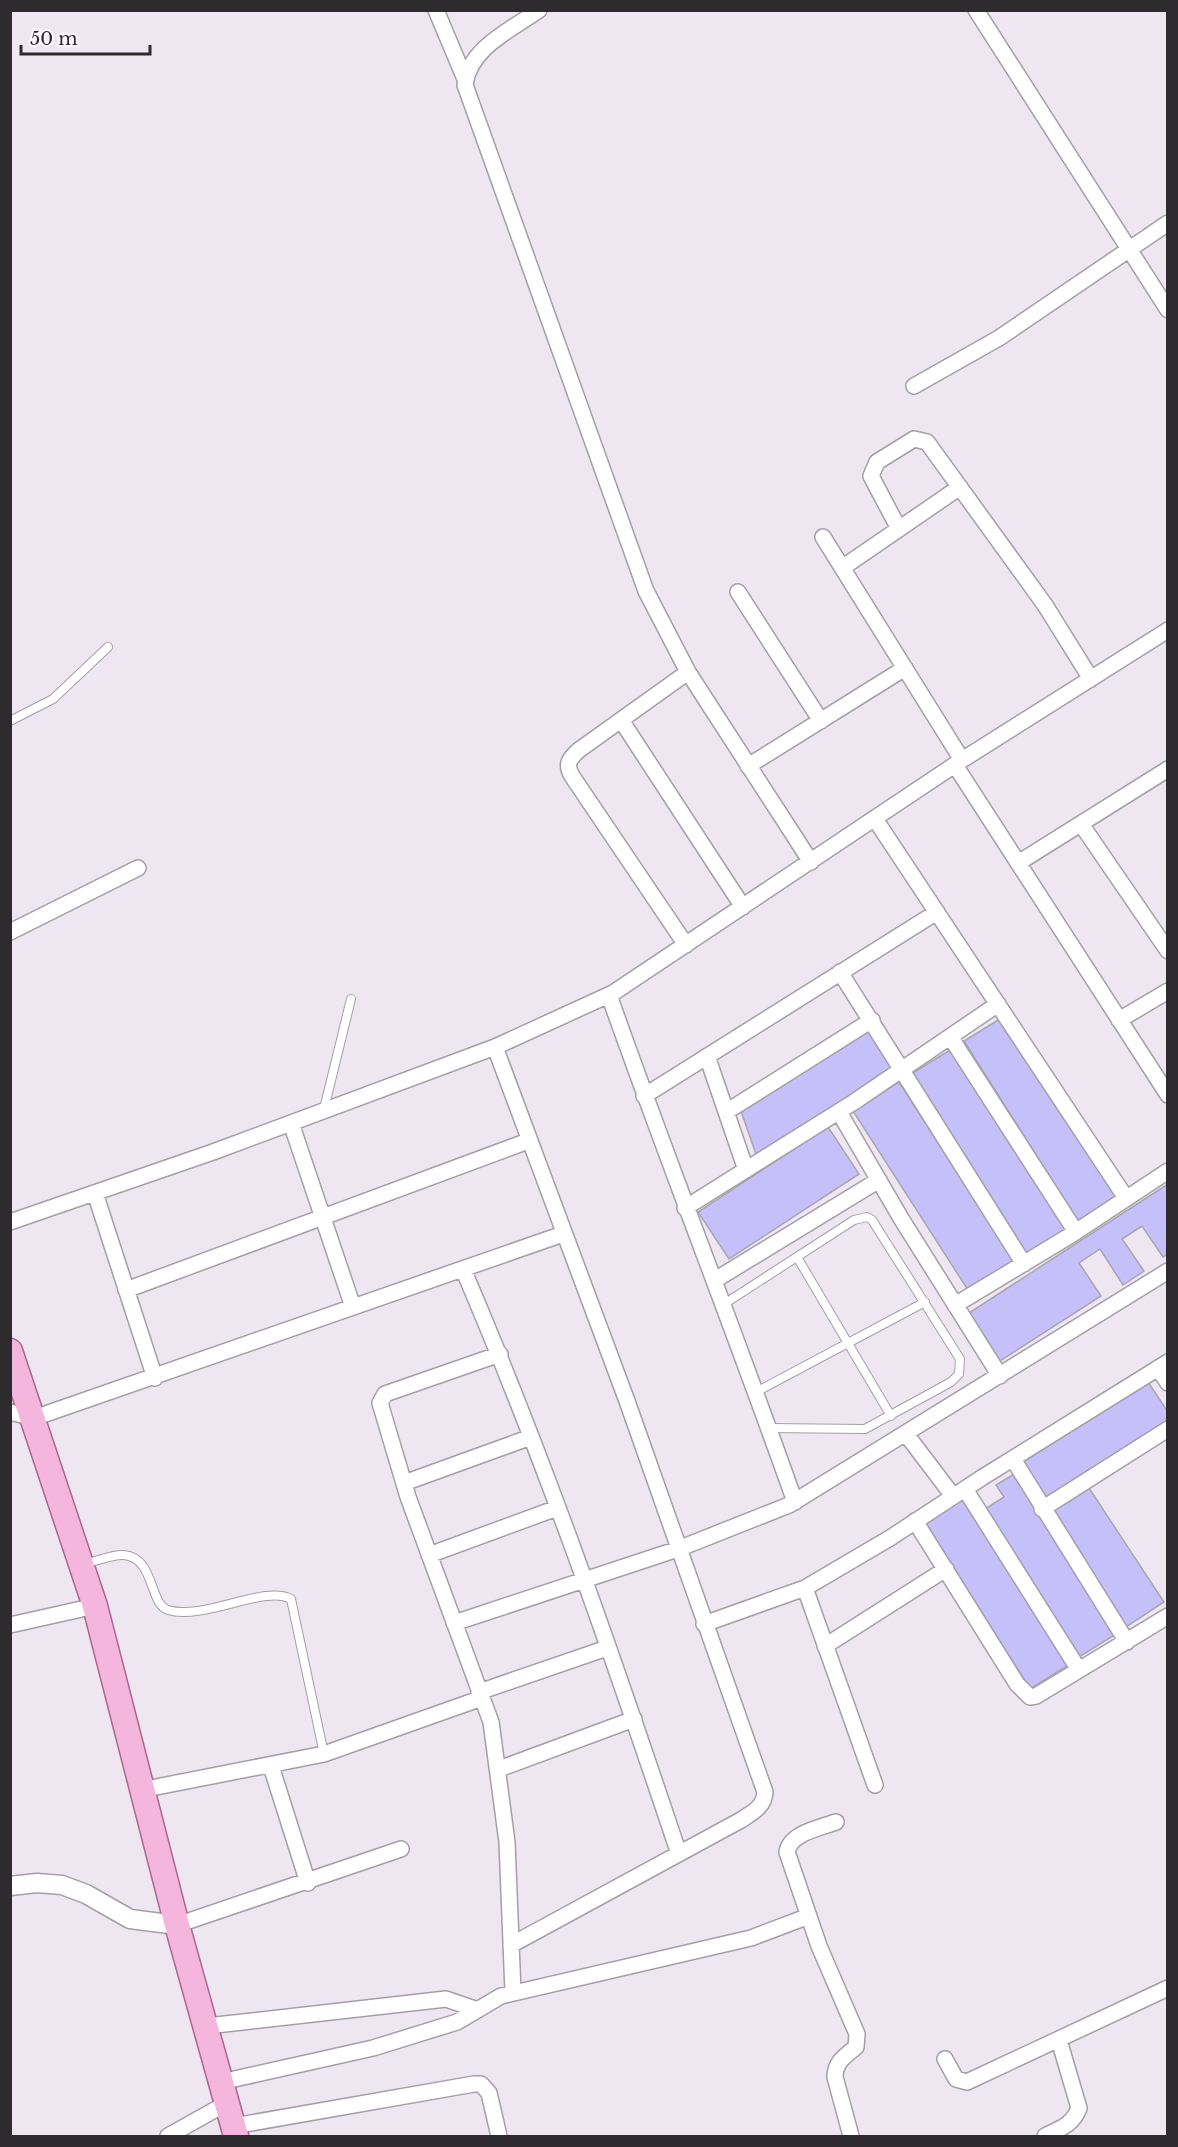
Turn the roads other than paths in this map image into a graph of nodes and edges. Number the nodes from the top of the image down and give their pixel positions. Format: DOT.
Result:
graph roads {
  1 [pos="436,10"];
  2 [pos="539,10"];
  3 [pos="976,10"];
  4 [pos="465,79"];
  5 [pos="1167,223"];
  6 [pos="1129,249"];
  7 [pos="1167,310"];
  8 [pos="915,386"];
  9 [pos="960,488"];
  10 [pos="899,529"];
  11 [pos="823,537"];
  12 [pos="842,568"];
  13 [pos="738,592"];
  14 [pos="1167,630"];
  15 [pos="108,647"];
  16 [pos="905,668"];
  17 [pos="688,672"];
  18 [pos="1091,679"];
  19 [pos="621,720"];
  20 [pos="10,721"];
  21 [pos="820,721"];
  22 [pos="959,763"];
  23 [pos="748,766"];
  24 [pos="1167,769"];
  25 [pos="875,819"];
  26 [pos="1081,824"];
  27 [pos="811,862"];
  28 [pos="1018,863"];
  29 [pos="138,868"];
  30 [pos="743,907"];
  31 [pos="937,912"];
  32 [pos="10,932"];
  33 [pos="686,945"];
  34 [pos="1167,951"];
  35 [pos="840,972"];
  36 [pos="1167,991"];
  37 [pos="609,995"];
  38 [pos="351,999"];
  39 [pos="999,1004"];
  40 [pos="872,1020"];
  41 [pos="1119,1020"];
  42 [pos="951,1038"];
  43 [pos="495,1047"];
  44 [pos="707,1056"];
  45 [pos="902,1070"];
  46 [pos="1167,1095"];
  47 [pos="644,1096"];
  48 [pos="324,1111"];
  49 [pos="726,1112"];
  50 [pos="839,1112"];
  51 [pos="291,1123"];
  52 [pos="528,1141"];
  53 [pos="746,1170"];
  54 [pos="1167,1171"];
  55 [pos="879,1180"];
  56 [pos="95,1193"];
  57 [pos="1126,1198"];
  58 [pos="686,1208"];
  59 [pos="322,1217"];
  60 [pos="10,1222"];
  61 [pos="1076,1232"];
  62 [pos="563,1234"];
  63 [pos="797,1257"];
  64 [pos="1024,1264"];
  65 [pos="463,1269"];
  66 [pos="1166,1275"];
  67 [pos="715,1281"];
  68 [pos="126,1290"];
  69 [pos="925,1302"];
  70 [pos="724,1304"];
  71 [pos="955,1305"];
  72 [pos="353,1307"];
  73 [pos="847,1343"];
  74 [pos="10,1351"];
  75 [pos="500,1354"];
  76 [pos="1163,1365"];
  77 [pos="1000,1376"];
  78 [pos="155,1378"];
  79 [pos="1167,1383"];
  80 [pos="756,1392"];
  81 [pos="10,1412"];
  82 [pos="891,1416"];
  83 [pos="34,1418"];
  84 [pos="768,1428"];
  85 [pos="1167,1429"];
  86 [pos="906,1434"];
  87 [pos="531,1437"];
  88 [pos="1013,1459"];
  89 [pos="404,1483"];
  90 [pos="959,1493"];
  91 [pos="795,1502"];
  92 [pos="557,1508"];
  93 [pos="1042,1509"];
  94 [pos="915,1521"];
  95 [pos="678,1549"];
  96 [pos="429,1555"];
  97 [pos="82,1565"];
  98 [pos="946,1569"];
  99 [pos="583,1581"];
  100 [pos="805,1588"];
  101 [pos="95,1606"];
  102 [pos="1167,1616"];
  103 [pos="454,1623"];
  104 [pos="704,1624"];
  105 [pos="10,1625"];
  106 [pos="1126,1642"];
  107 [pos="825,1646"];
  108 [pos="607,1648"];
  109 [pos="1079,1670"];
  110 [pos="481,1695"];
  111 [pos="634,1719"];
  112 [pos="324,1754"];
  113 [pos="271,1766"];
  114 [pos="499,1769"];
  115 [pos="875,1785"];
  116 [pos="141,1790"];
  117 [pos="836,1822"];
  118 [pos="400,1849"];
  119 [pos="679,1854"];
  120 [pos="308,1882"];
  121 [pos="10,1886"];
  122 [pos="809,1916"];
  123 [pos="177,1925"];
  124 [pos="511,1945"];
  125 [pos="1167,1988"];
  126 [pos="513,1992"];
  127 [pos="478,2010"];
  128 [pos="207,2026"];
  129 [pos="1059,2040"];
  130 [pos="945,2059"];
  131 [pos="224,2093"];
  132 [pos="235,2131"];
  133 [pos="168,2136"];
  134 [pos="500,2136"];
  135 [pos="852,2136"];
  136 [pos="1045,2136"];
  1 -- 4 [label="street"];
  2 -- 4 [label="street"];
  3 -- 6 [label="street"];
  4 -- 17 [label="street"];
  5 -- 6 [label="street"];
  6 -- 7 [label="street"];
  6 -- 8 [label="street"];
  9 -- 10 [label="street"];
  9 -- 10 [label="street"];
  9 -- 18 [label="street"];
  10 -- 12 [label="street"];
  11 -- 12 [label="street"];
  12 -- 16 [label="street"];
  13 -- 21 [label="street"];
  14 -- 18 [label="street"];
  15 -- 20 [label="lane"];
  16 -- 21 [label="street"];
  16 -- 22 [label="street"];
  17 -- 19 [label="street"];
  17 -- 23 [label="street"];
  18 -- 22 [label="street"];
  19 -- 30 [label="street"];
  19 -- 33 [label="street"];
  21 -- 23 [label="street"];
  22 -- 25 [label="street"];
  22 -- 28 [label="street"];
  23 -- 27 [label="street"];
  24 -- 26 [label="street"];
  25 -- 27 [label="street"];
  25 -- 31 [label="street"];
  26 -- 28 [label="street"];
  26 -- 34 [label="street"];
  27 -- 30 [label="street"];
  28 -- 41 [label="street"];
  29 -- 32 [label="street"];
  30 -- 33 [label="street"];
  31 -- 35 [label="street"];
  31 -- 39 [label="street"];
  33 -- 37 [label="street"];
  35 -- 40 [label="street"];
  35 -- 44 [label="street"];
  36 -- 41 [label="street"];
  37 -- 43 [label="street"];
  37 -- 47 [label="street"];
  38 -- 48 [label="lane"];
  39 -- 42 [label="street"];
  39 -- 57 [label="street"];
  40 -- 45 [label="street"];
  40 -- 49 [label="street"];
  41 -- 46 [label="street"];
  42 -- 45 [label="street"];
  42 -- 61 [label="street"];
  43 -- 48 [label="street"];
  43 -- 52 [label="street"];
  44 -- 47 [label="street"];
  44 -- 49 [label="street"];
  45 -- 50 [label="street"];
  45 -- 64 [label="street"];
  47 -- 58 [label="street"];
  48 -- 51 [label="street"];
  49 -- 53 [label="street"];
  50 -- 53 [label="street"];
  50 -- 55 [label="street"];
  51 -- 56 [label="street"];
  51 -- 59 [label="street"];
  52 -- 59 [label="street"];
  52 -- 62 [label="street"];
  53 -- 58 [label="street"];
  54 -- 57 [label="street"];
  55 -- 67 [label="street"];
  55 -- 71 [label="street"];
  56 -- 60 [label="street"];
  56 -- 68 [label="street"];
  57 -- 61 [label="street"];
  58 -- 67 [label="street"];
  59 -- 68 [label="street"];
  59 -- 72 [label="street"];
  61 -- 64 [label="street"];
  62 -- 65 [label="street"];
  62 -- 95 [label="street"];
  63 -- 69 [label="lane"];
  63 -- 70 [label="lane"];
  63 -- 73 [label="lane"];
  64 -- 71 [label="street"];
  65 -- 72 [label="street"];
  65 -- 75 [label="street"];
  66 -- 77 [label="street"];
  67 -- 70 [label="street"];
  68 -- 78 [label="street"];
  69 -- 73 [label="lane"];
  69 -- 82 [label="lane"];
  70 -- 80 [label="street"];
  71 -- 77 [label="street"];
  72 -- 78 [label="street"];
  73 -- 80 [label="lane"];
  73 -- 82 [label="lane"];
  74 -- 83 [label="main road"];
  75 -- 87 [label="street"];
  75 -- 89 [label="street"];
  76 -- 79 [label="street"];
  76 -- 88 [label="street"];
  77 -- 86 [label="street"];
  78 -- 83 [label="street"];
  80 -- 84 [label="street"];
  81 -- 83 [label="street"];
  82 -- 84 [label="lane"];
  83 -- 97 [label="main road"];
  84 -- 91 [label="street"];
  85 -- 93 [label="street"];
  86 -- 90 [label="street"];
  86 -- 91 [label="street"];
  87 -- 89 [label="street"];
  87 -- 92 [label="street"];
  88 -- 90 [label="street"];
  88 -- 93 [label="street"];
  89 -- 96 [label="street"];
  90 -- 94 [label="street"];
  90 -- 109 [label="street"];
  91 -- 95 [label="street"];
  92 -- 96 [label="street"];
  92 -- 99 [label="street"];
  93 -- 106 [label="street"];
  94 -- 98 [label="street"];
  94 -- 100 [label="street"];
  95 -- 99 [label="street"];
  95 -- 104 [label="street"];
  96 -- 103 [label="street"];
  97 -- 101 [label="main road"];
  97 -- 112 [label="lane"];
  98 -- 107 [label="street"];
  98 -- 109 [label="street"];
  99 -- 103 [label="street"];
  99 -- 108 [label="street"];
  100 -- 104 [label="street"];
  100 -- 107 [label="street"];
  101 -- 105 [label="street"];
  101 -- 116 [label="main road"];
  102 -- 106 [label="street"];
  103 -- 110 [label="street"];
  104 -- 119 [label="street"];
  106 -- 109 [label="street"];
  107 -- 115 [label="street"];
  108 -- 110 [label="street"];
  108 -- 111 [label="street"];
  110 -- 112 [label="street"];
  110 -- 114 [label="street"];
  111 -- 114 [label="street"];
  111 -- 119 [label="street"];
  112 -- 113 [label="street"];
  113 -- 116 [label="street"];
  113 -- 120 [label="street"];
  114 -- 124 [label="street"];
  116 -- 123 [label="main road"];
  117 -- 122 [label="street"];
  118 -- 120 [label="street"];
  119 -- 124 [label="street"];
  120 -- 123 [label="street"];
  121 -- 123 [label="street"];
  122 -- 126 [label="street"];
  122 -- 135 [label="street"];
  123 -- 128 [label="main road"];
  124 -- 126 [label="street"];
  125 -- 129 [label="street"];
  126 -- 127 [label="street"];
  127 -- 128 [label="street"];
  127 -- 131 [label="street"];
  128 -- 131 [label="main road"];
  129 -- 130 [label="street"];
  129 -- 136 [label="street"];
  131 -- 132 [label="main road"];
  131 -- 133 [label="street"];
  132 -- 134 [label="street"];
}
